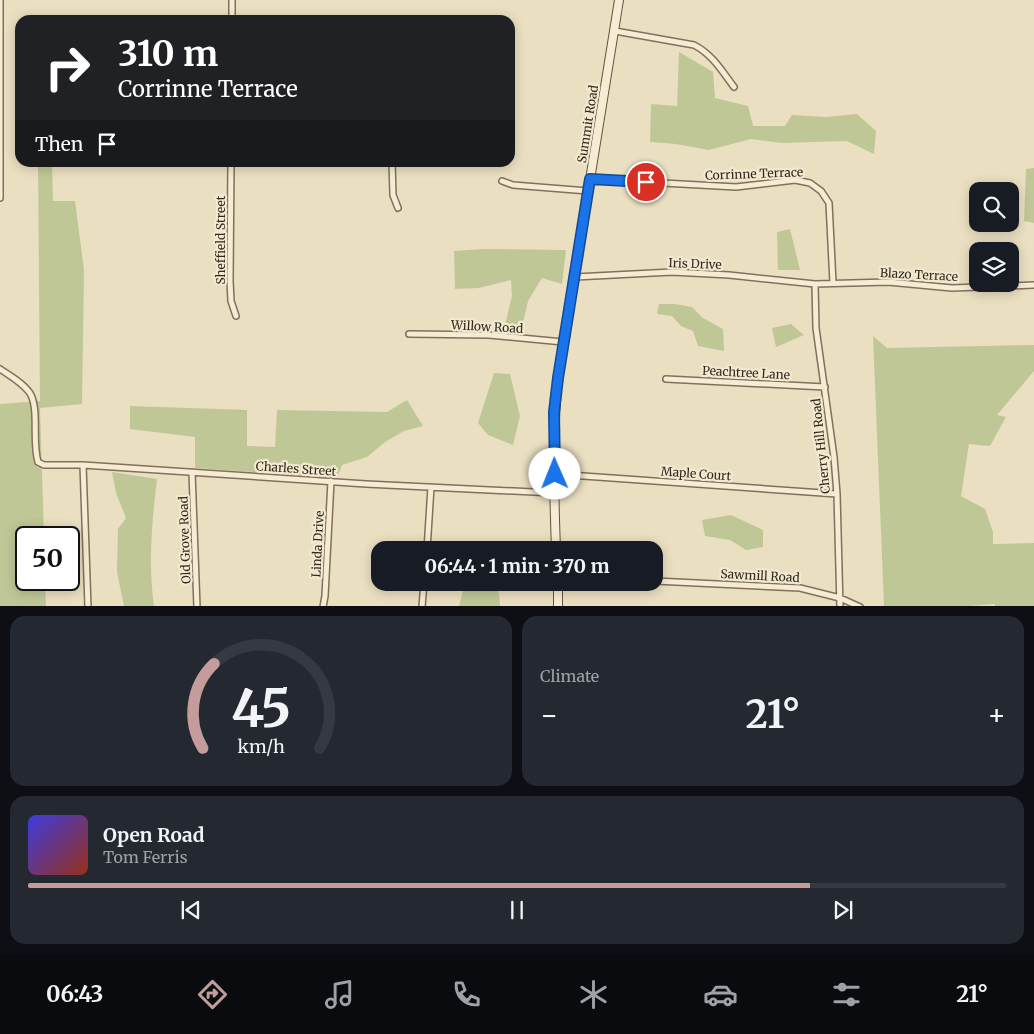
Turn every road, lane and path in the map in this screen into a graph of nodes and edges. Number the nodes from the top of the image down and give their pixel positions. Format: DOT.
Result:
graph roads {
  1 [pos="0,0"];
  2 [pos="232,0"];
  3 [pos="619,0"];
  4 [pos="232,15"];
  5 [pos="615,31"];
  6 [pos="734,87"];
  7 [pos="231,167"];
  8 [pos="392,167"];
  9 [pos="590,179"];
  10 [pos="502,181"];
  11 [pos="588,190"];
  12 [pos="0,198"];
  13 [pos="398,208"];
  14 [pos="575,277"];
  15 [pos="833,283"];
  16 [pos="815,284"];
  17 [pos="1034,285"];
  18 [pos="236,316"];
  19 [pos="409,334"];
  20 [pos="563,342"];
  21 [pos="0,370"];
  22 [pos="666,379"];
  23 [pos="825,387"];
  24 [pos="83,465"];
  25 [pos="192,472"];
  26 [pos="555,474"];
  27 [pos="331,481"];
  28 [pos="431,487"];
  29 [pos="554,493"];
  30 [pos="837,494"];
  31 [pos="428,541"];
  32 [pos="556,541"];
  33 [pos="663,581"];
  34 [pos="423,591"];
  35 [pos="558,591"];
  36 [pos="840,598"];
  37 [pos="88,606"];
  38 [pos="197,606"];
  39 [pos="322,606"];
  40 [pos="422,606"];
  41 [pos="558,606"];
  42 [pos="840,606"];
  43 [pos="860,606"];
  1 -- 12 [label="street"];
  2 -- 4 [label="street"];
  3 -- 5 [label="main road, Summit Road"];
  5 -- 6 [label="street"];
  5 -- 9 [label="main road, Summit Road"];
  7 -- 18 [label="street, Sheffield Street"];
  8 -- 13 [label="street"];
  9 -- 11 [label="main road, Summit Road"];
  9 -- 15 [label="street, Corrinne Terrace"];
  10 -- 11 [label="street"];
  11 -- 14 [label="main road, Summit Road"];
  14 -- 16 [label="street, Iris Drive"];
  14 -- 20 [label="main road, Summit Road"];
  15 -- 16 [label="street, Iris Drive"];
  15 -- 17 [label="street, Blazo Terrace"];
  16 -- 23 [label="street, Cherry Hill Road"];
  19 -- 20 [label="street, Willow Road"];
  20 -- 26 [label="main road, Summit Road"];
  21 -- 24 [label="street, Charles Street"];
  22 -- 23 [label="street, Peachtree Lane"];
  23 -- 30 [label="street, Cherry Hill Road"];
  24 -- 25 [label="street, Charles Street"];
  24 -- 37 [label="street"];
  25 -- 27 [label="street, Charles Street"];
  25 -- 38 [label="street, Old Grove Road"];
  26 -- 29 [label="main road, Summit Road"];
  26 -- 30 [label="street, Maple Court"];
  27 -- 28 [label="street, Charles Street"];
  27 -- 39 [label="street, Linda Drive"];
  28 -- 29 [label="street, Charles Street"];
  28 -- 31 [label="street"];
  29 -- 32 [label="main road, Summit Road"];
  30 -- 36 [label="street, Cherry Hill Road"];
  33 -- 36 [label="street, Sawmill Road"];
  34 -- 40 [label="street"];
  35 -- 41 [label="main road"];
  36 -- 42 [label="street, Cherry Hill Road"];
  36 -- 43 [label="street, Sawmill Road"];
}
